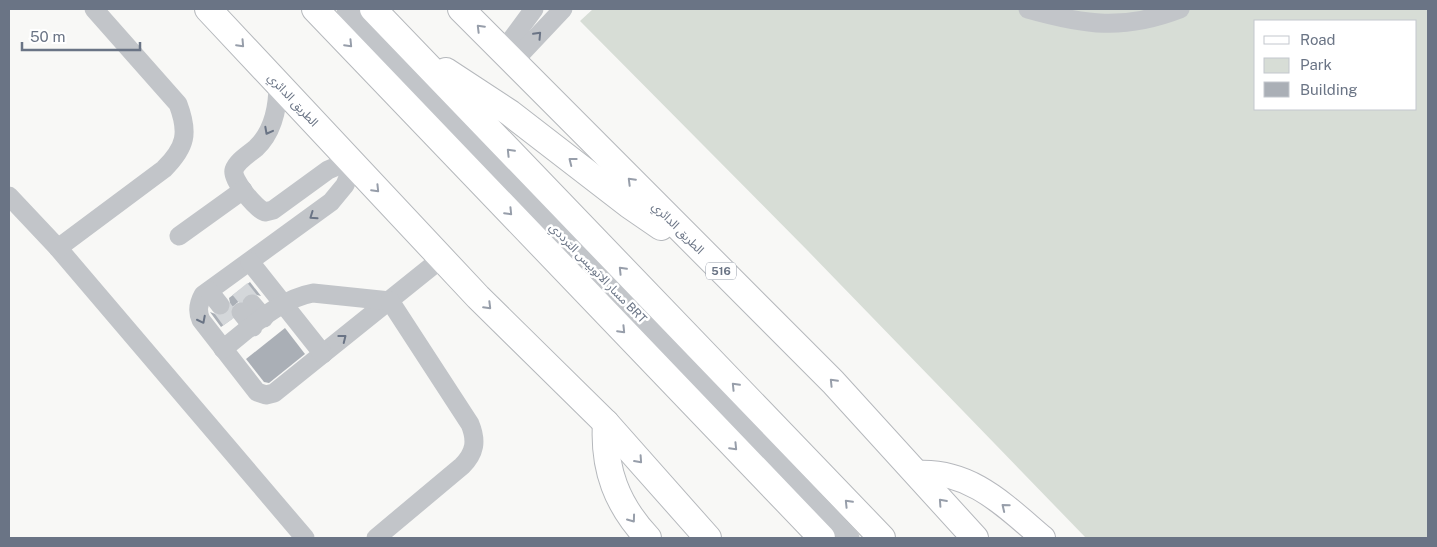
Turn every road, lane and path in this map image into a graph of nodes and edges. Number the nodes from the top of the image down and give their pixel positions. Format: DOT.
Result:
graph roads {
  1 [pos="94,9"];
  2 [pos="208,9"];
  3 [pos="315,9"];
  4 [pos="346,9"];
  5 [pos="373,9"];
  6 [pos="460,9"];
  7 [pos="534,9"];
  8 [pos="1028,9"];
  9 [pos="1180,9"];
  10 [pos="555,12"];
  11 [pos="406,43"];
  12 [pos="508,56"];
  13 [pos="278,84"];
  14 [pos="351,163"];
  15 [pos="243,190"];
  16 [pos="9,196"];
  17 [pos="179,236"];
  18 [pos="58,248"];
  19 [pos="442,258"];
  20 [pos="712,261"];
  21 [pos="250,262"];
  22 [pos="390,300"];
  23 [pos="283,304"];
  24 [pos="236,305"];
  25 [pos="223,349"];
  26 [pos="323,354"];
  27 [pos="606,423"];
  28 [pos="917,473"];
  29 [pos="305,538"];
  30 [pos="376,538"];
  31 [pos="648,538"];
  32 [pos="708,538"];
  33 [pos="822,538"];
  34 [pos="850,538"];
  35 [pos="882,538"];
  36 [pos="975,538"];
  37 [pos="1042,538"];
  1 -- 18 [label="street"];
  2 -- 13 [label="highway, الطريق الدائري, one-way"];
  3 -- 33 [label="highway, one-way"];
  4 -- 34 [label="street, مسار الاتوبيس الترددي BRT"];
  5 -- 11 [label="highway, 516"];
  12 -- 6 [label="highway, الطريق الدائري / 516, one-way"];
  7 -- 12 [label="street"];
  8 -- 9 [label="street"];
  12 -- 10 [label="street, one-way"];
  20 -- 11 [label="highway, 516, one-way"];
  35 -- 11 [label="highway, 516, one-way"];
  20 -- 12 [label="highway, الطريق الدائري / 516, one-way"];
  13 -- 14 [label="highway, الطريق الدائري"];
  13 -- 15 [label="street, one-way"];
  14 -- 15 [label="street"];
  14 -- 19 [label="highway, الطريق الدائري, one-way"];
  14 -- 21 [label="street, one-way"];
  15 -- 17 [label="street"];
  16 -- 18 [label="street"];
  18 -- 29 [label="street"];
  19 -- 22 [label="street"];
  19 -- 27 [label="highway, الطريق الدائري, one-way"];
  28 -- 20 [label="highway, الطريق الدائري / 516, one-way"];
  21 -- 23 [label="street"];
  21 -- 24 [label="street"];
  22 -- 23 [label="street"];
  26 -- 22 [label="street, one-way"];
  22 -- 30 [label="street"];
  23 -- 24 [label="street"];
  23 -- 26 [label="street"];
  24 -- 25 [label="street"];
  24 -- 25 [label="street, one-way"];
  25 -- 26 [label="street"];
  27 -- 31 [label="highway, one-way"];
  27 -- 32 [label="highway, الطريق الدائري, one-way"];
  36 -- 28 [label="highway, الطريق الدائري / 516, one-way"];
  37 -- 28 [label="main road, one-way"];
}
